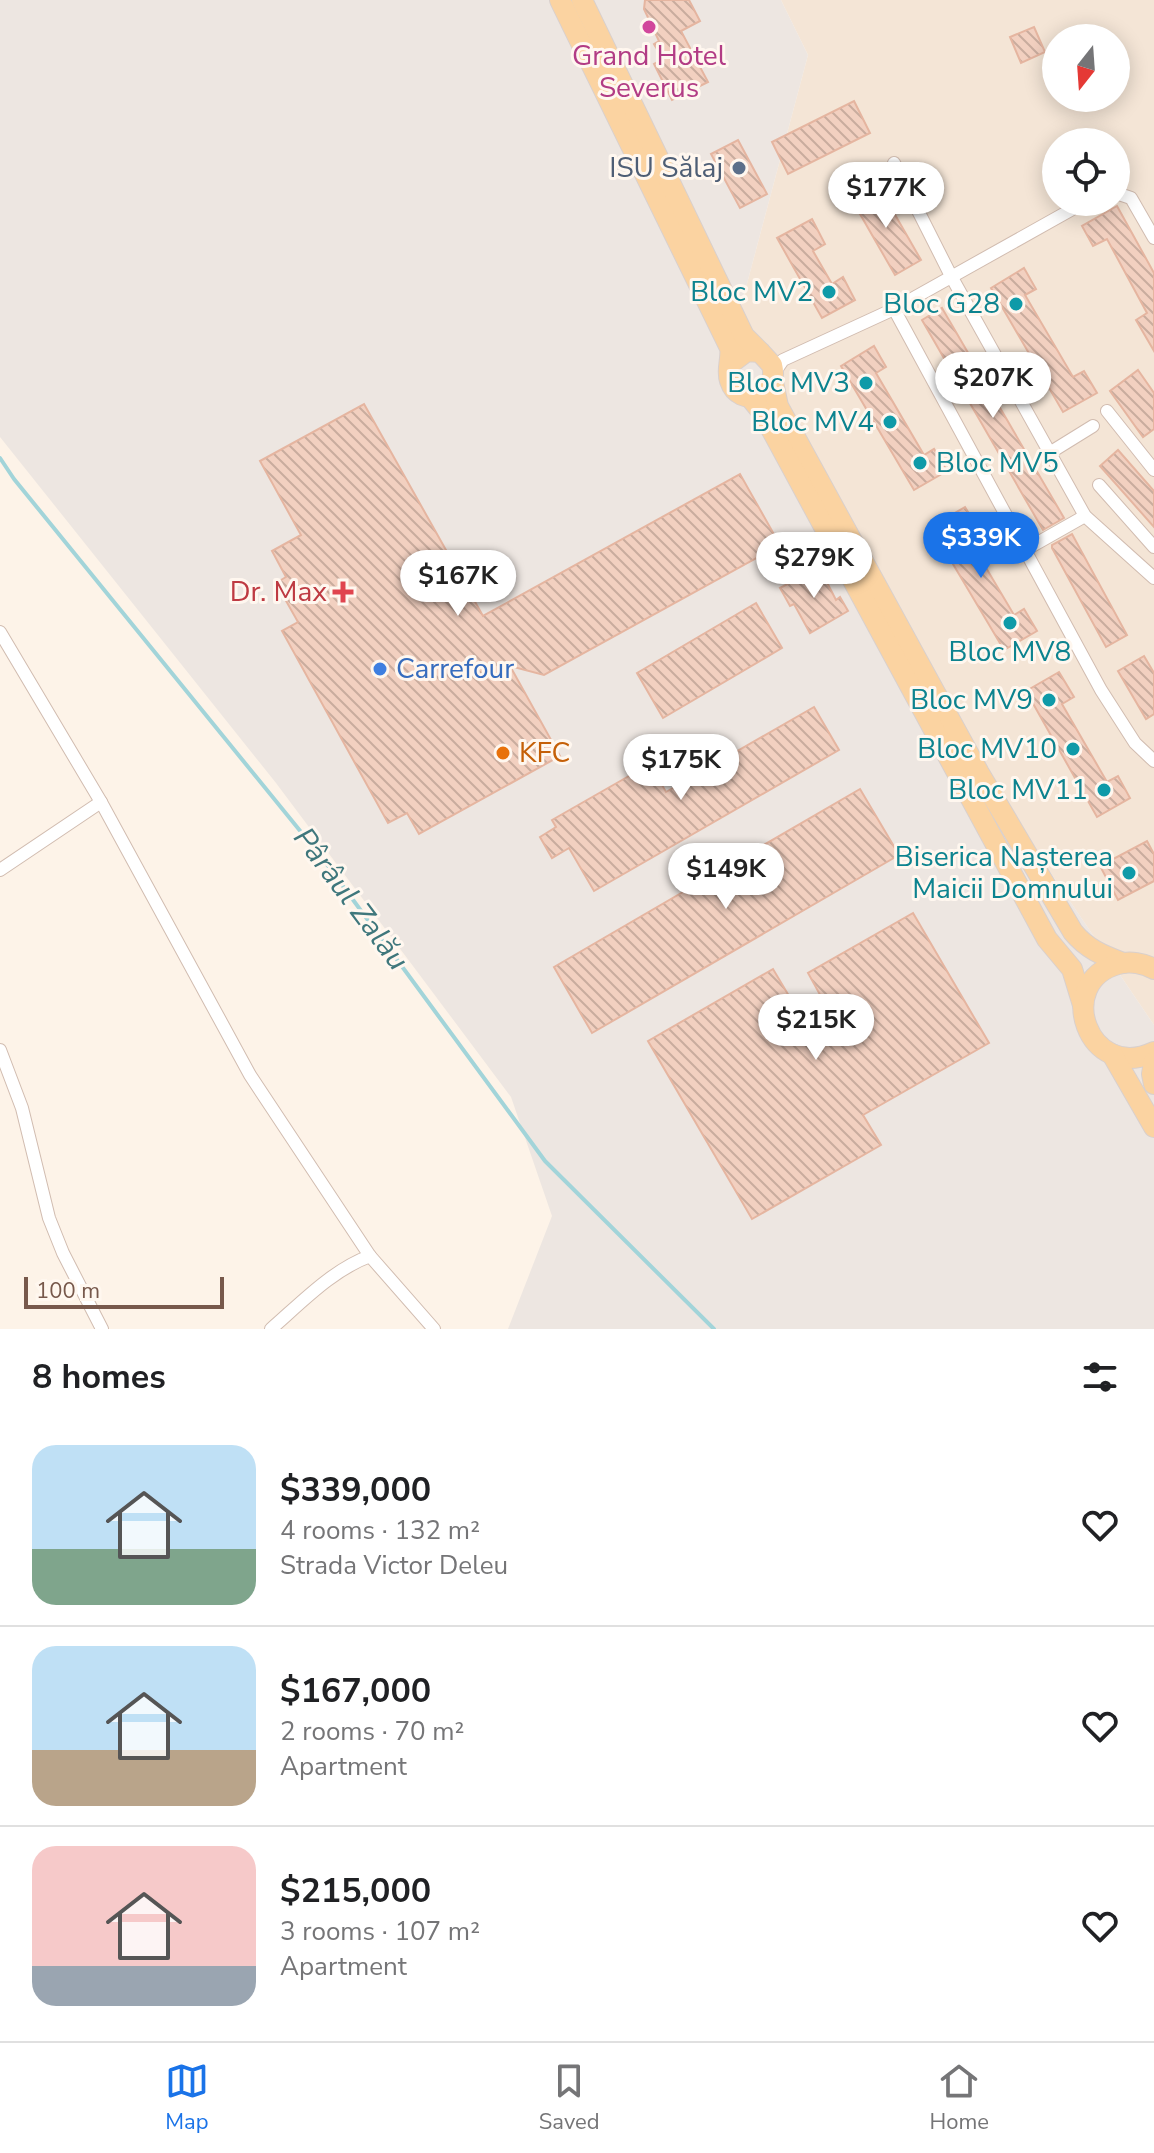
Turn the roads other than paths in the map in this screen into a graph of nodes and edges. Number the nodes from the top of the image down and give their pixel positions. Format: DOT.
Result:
graph roads {
  1 [pos="560,0"];
  2 [pos="582,0"];
  3 [pos="894,163"];
  4 [pos="654,173"];
  5 [pos="1130,198"];
  6 [pos="1060,216"];
  7 [pos="1154,238"];
  8 [pos="951,276"];
  9 [pos="894,309"];
  10 [pos="731,363"];
  11 [pos="772,365"];
  12 [pos="749,396"];
  13 [pos="1107,411"];
  14 [pos="1093,426"];
  15 [pos="1051,452"];
  16 [pos="1154,470"];
  17 [pos="1099,485"];
  18 [pos="1085,516"];
  19 [pos="1154,549"];
  20 [pos="1025,550"];
  21 [pos="1142,569"];
  22 [pos="1154,578"];
  23 [pos="0,632"];
  24 [pos="1154,761"];
  25 [pos="101,802"];
  26 [pos="0,870"];
  27 [pos="1123,963"];
  28 [pos="1154,969"];
  29 [pos="1083,1005"];
  30 [pos="0,1050"];
  31 [pos="1154,1052"];
  32 [pos="1112,1054"];
  33 [pos="1154,1062"];
  34 [pos="1154,1084"];
  35 [pos="1154,1127"];
  36 [pos="370,1256"];
  37 [pos="102,1329"];
  38 [pos="271,1329"];
  39 [pos="434,1329"];
  1 -- 4 [label="main road"];
  2 -- 4 [label="main road"];
  3 -- 8 [label="street"];
  4 -- 10 [label="main road"];
  4 -- 11 [label="main road"];
  5 -- 7 [label="street"];
  6 -- 8 [label="street"];
  8 -- 9 [label="street"];
  8 -- 15 [label="street"];
  9 -- 11 [label="street"];
  9 -- 20 [label="street"];
  10 -- 11 [label="main road"];
  10 -- 12 [label="main road"];
  11 -- 12 [label="main road"];
  11 -- 27 [label="main road"];
  12 -- 29 [label="main road"];
  13 -- 16 [label="street"];
  14 -- 15 [label="street"];
  15 -- 18 [label="street"];
  17 -- 19 [label="street"];
  18 -- 20 [label="street"];
  18 -- 21 [label="street"];
  19 -- 21 [label="street"];
  20 -- 24 [label="street"];
  21 -- 22 [label="street"];
  23 -- 25 [label="street"];
  25 -- 26 [label="street"];
  25 -- 36 [label="street"];
  27 -- 28 [label="main road"];
  27 -- 29 [label="main road"];
  29 -- 32 [label="main road"];
  30 -- 37 [label="street"];
  31 -- 32 [label="main road"];
  32 -- 35 [label="main road"];
  33 -- 34 [label="main road"];
  36 -- 38 [label="street"];
  36 -- 39 [label="street"];
}
